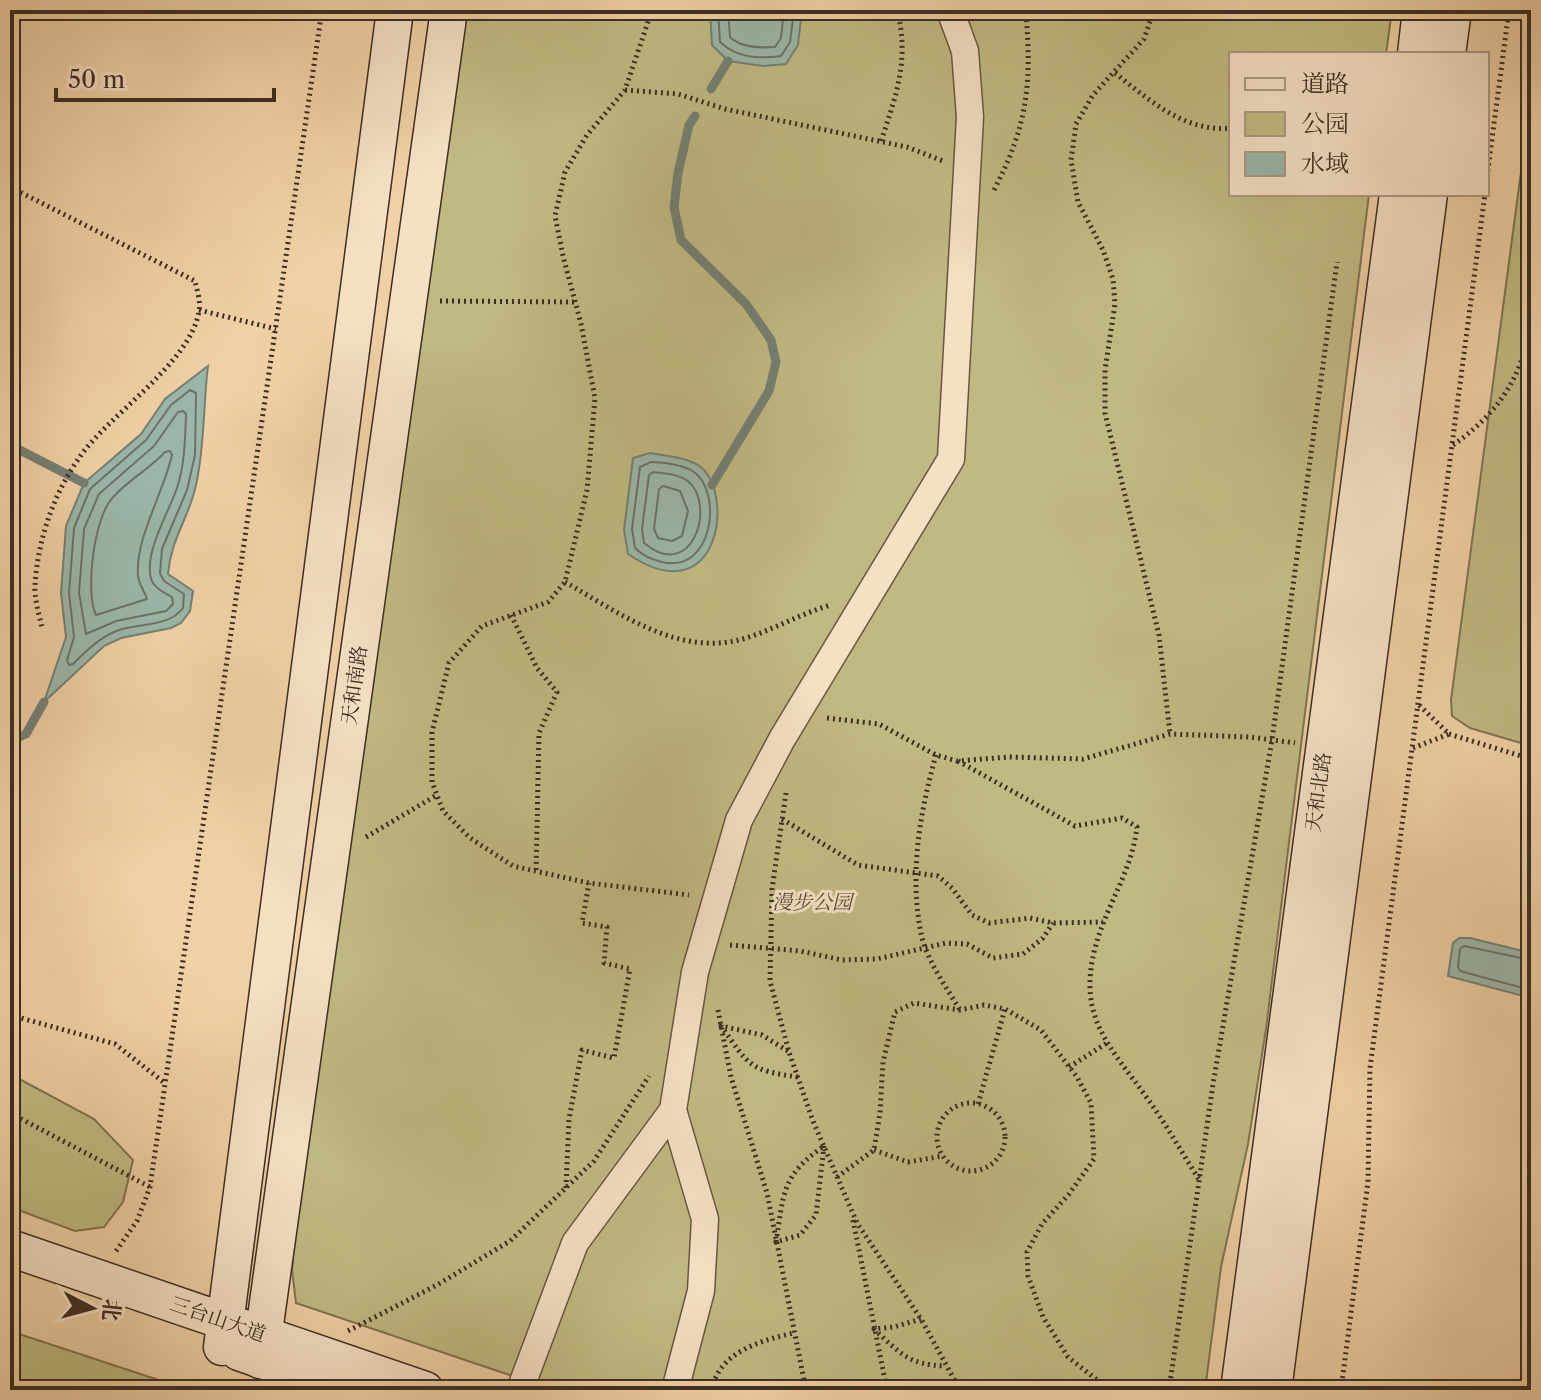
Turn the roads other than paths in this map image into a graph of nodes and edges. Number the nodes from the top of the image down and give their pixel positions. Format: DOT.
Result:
graph roads {
  1 [pos="395,10"];
  2 [pos="449,10"];
  3 [pos="950,10"];
  4 [pos="1421,10"];
  5 [pos="1453,10"];
  6 [pos="1416,52"];
  7 [pos="1447,52"];
  8 [pos="1398,196"];
  9 [pos="1429,196"];
  10 [pos="673,1110"];
  11 [pos="10,1248"];
  12 [pos="10,1274"];
  13 [pos="223,1334"];
  14 [pos="261,1347"];
  15 [pos="347,1390"];
  16 [pos="425,1390"];
  17 [pos="520,1390"];
  18 [pos="675,1390"];
  19 [pos="1239,1390"];
  20 [pos="1273,1390"];
  1 -- 13 [label="street"];
  2 -- 14 [label="street, 天和南路"];
  3 -- 10 [label="street"];
  4 -- 6 [label="street"];
  5 -- 7 [label="street"];
  8 -- 19 [label="street, 天和北路"];
  9 -- 20 [label="street, 天和北路"];
  10 -- 17 [label="street"];
  10 -- 18 [label="street"];
  11 -- 13 [label="street, 三台山大道"];
  12 -- 13 [label="street, 三台山大道"];
  13 -- 14 [label="street, 三台山大道"];
  14 -- 15 [label="street, 三台山大道"];
  14 -- 16 [label="street, 三台山大道"];
}
